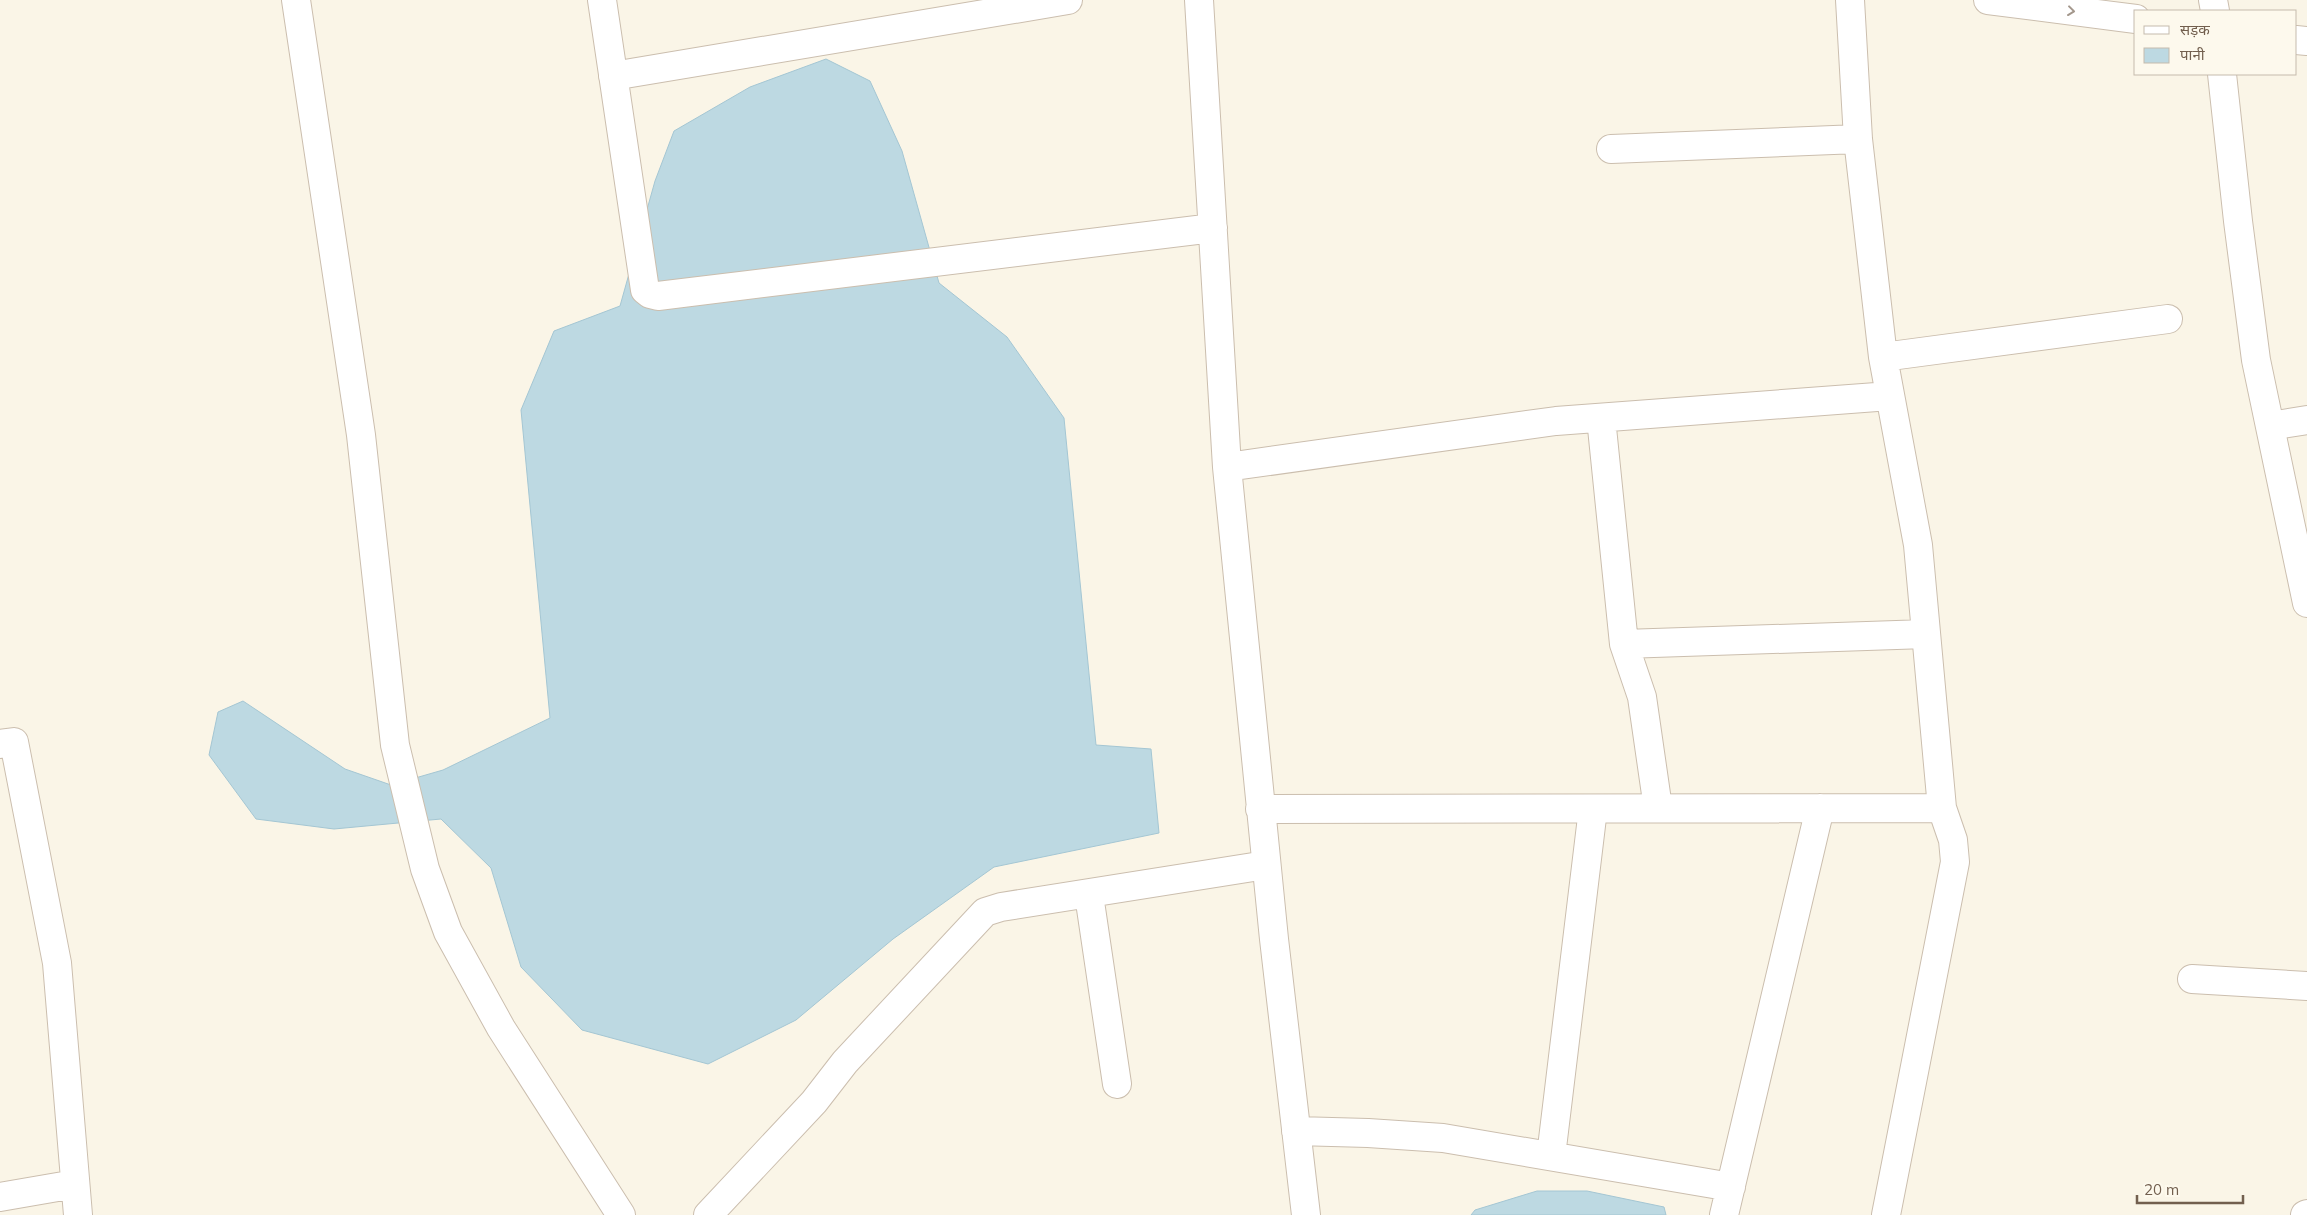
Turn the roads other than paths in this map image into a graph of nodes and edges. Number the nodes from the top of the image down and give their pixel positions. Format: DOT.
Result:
graph roads {
  1 [pos="296,0"];
  2 [pos="602,0"];
  3 [pos="1068,0"];
  4 [pos="1199,0"];
  5 [pos="1850,0"];
  6 [pos="1988,0"];
  7 [pos="2134,19"];
  8 [pos="2222,75"];
  9 [pos="614,76"];
  10 [pos="1858,139"];
  11 [pos="1611,149"];
  12 [pos="1213,228"];
  13 [pos="2168,319"];
  14 [pos="1883,357"];
  15 [pos="1890,396"];
  16 [pos="1601,418"];
  17 [pos="2307,420"];
  18 [pos="2270,426"];
  19 [pos="1226,467"];
  20 [pos="2307,603"];
  21 [pos="1926,634"];
  22 [pos="1624,644"];
  23 [pos="0,744"];
  24 [pos="1658,808"];
  25 [pos="1820,808"];
  26 [pos="1942,808"];
  27 [pos="1260,809"];
  28 [pos="1593,809"];
  29 [pos="1266,865"];
  30 [pos="1089,895"];
  31 [pos="2192,979"];
  32 [pos="2307,986"];
  33 [pos="1118,1084"];
  34 [pos="1296,1131"];
  35 [pos="1550,1156"];
  36 [pos="75,1184"];
  37 [pos="1731,1187"];
  38 [pos="0,1198"];
  39 [pos="78,1215"];
  40 [pos="621,1215"];
  41 [pos="708,1215"];
  42 [pos="1306,1215"];
  43 [pos="1724,1215"];
  44 [pos="1886,1215"];
  1 -- 40 [label="street"];
  2 -- 9 [label="street"];
  3 -- 9 [label="street"];
  4 -- 12 [label="street"];
  5 -- 10 [label="street"];
  6 -- 7 [label="street, one-way"];
  8 -- 18 [label="street"];
  9 -- 12 [label="street"];
  10 -- 11 [label="street"];
  10 -- 14 [label="street"];
  12 -- 19 [label="street"];
  13 -- 14 [label="street"];
  14 -- 15 [label="street"];
  15 -- 16 [label="street"];
  15 -- 21 [label="street"];
  16 -- 19 [label="street"];
  16 -- 22 [label="street"];
  17 -- 18 [label="street"];
  18 -- 20 [label="street"];
  19 -- 27 [label="street"];
  21 -- 22 [label="street"];
  21 -- 26 [label="street"];
  22 -- 24 [label="street"];
  23 -- 36 [label="street"];
  24 -- 25 [label="street"];
  24 -- 28 [label="street"];
  25 -- 26 [label="street"];
  25 -- 37 [label="street"];
  26 -- 44 [label="street"];
  27 -- 28 [label="street"];
  27 -- 29 [label="street"];
  28 -- 35 [label="street"];
  29 -- 30 [label="street"];
  29 -- 34 [label="street"];
  30 -- 33 [label="street"];
  30 -- 41 [label="street"];
  31 -- 32 [label="street"];
  34 -- 35 [label="street"];
  34 -- 42 [label="street"];
  35 -- 37 [label="street"];
  36 -- 38 [label="street"];
  36 -- 39 [label="street"];
  37 -- 43 [label="street"];
}
